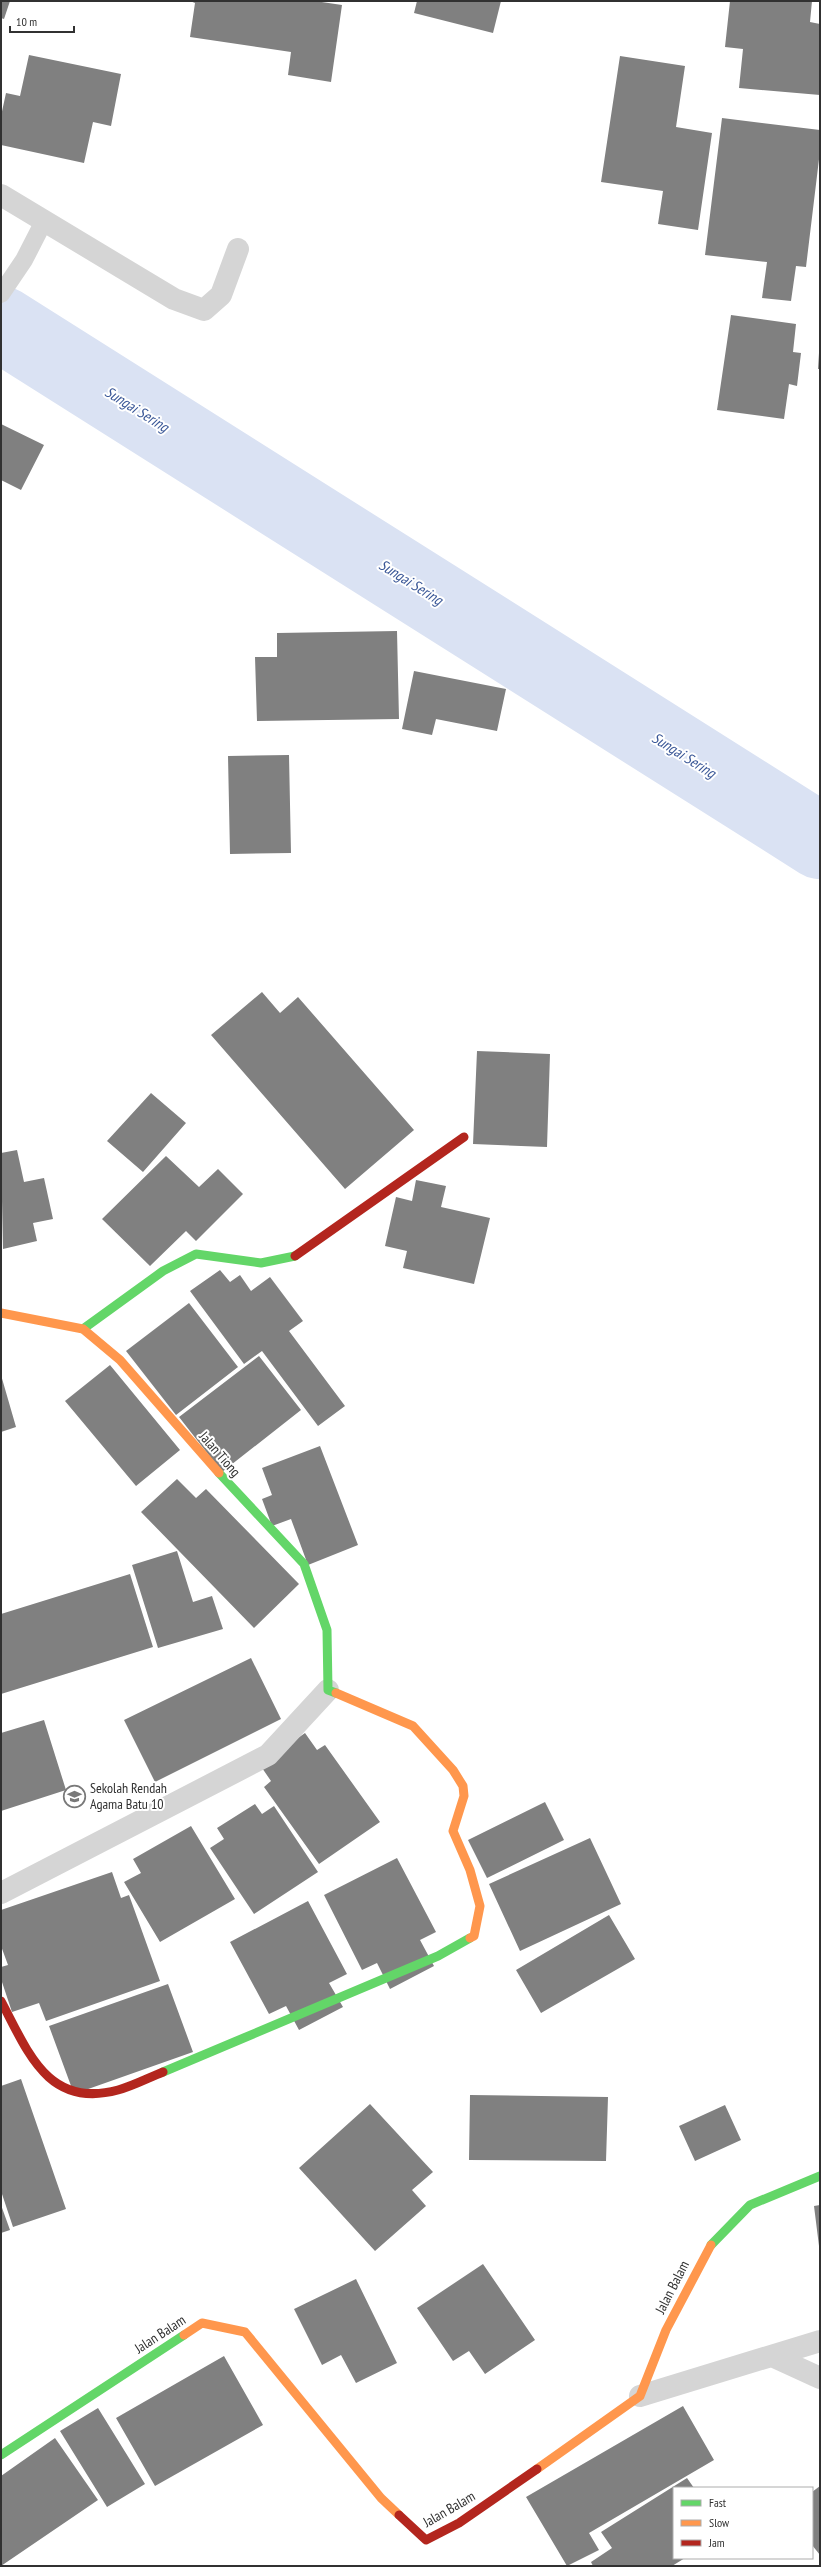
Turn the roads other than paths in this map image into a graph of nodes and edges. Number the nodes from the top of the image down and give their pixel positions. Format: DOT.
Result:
graph roads {
  1 [pos="1,195"];
  2 [pos="44,221"];
  3 [pos="238,249"];
  4 [pos="1,294"];
  5 [pos="464,1137"];
  6 [pos="1,1313"];
  7 [pos="82,1329"];
  8 [pos="328,1690"];
  9 [pos="1,1893"];
  10 [pos="1,2001"];
  11 [pos="820,2176"];
  12 [pos="820,2341"];
  13 [pos="772,2356"];
  14 [pos="820,2378"];
  15 [pos="640,2396"];
  16 [pos="1,2455"];
  1 -- 2 [label="street"];
  2 -- 3 [label="street"];
  2 -- 4 [label="lane"];
  5 -- 7 [label="street"];
  6 -- 7 [label="street, Jalan Tiong"];
  7 -- 8 [label="street, Jalan Tiong"];
  8 -- 9 [label="street"];
  8 -- 10 [label="street"];
  11 -- 15 [label="street, Jalan Balam"];
  12 -- 13 [label="street"];
  13 -- 14 [label="street"];
  13 -- 15 [label="street"];
  15 -- 16 [label="street, Jalan Balam"];
}
